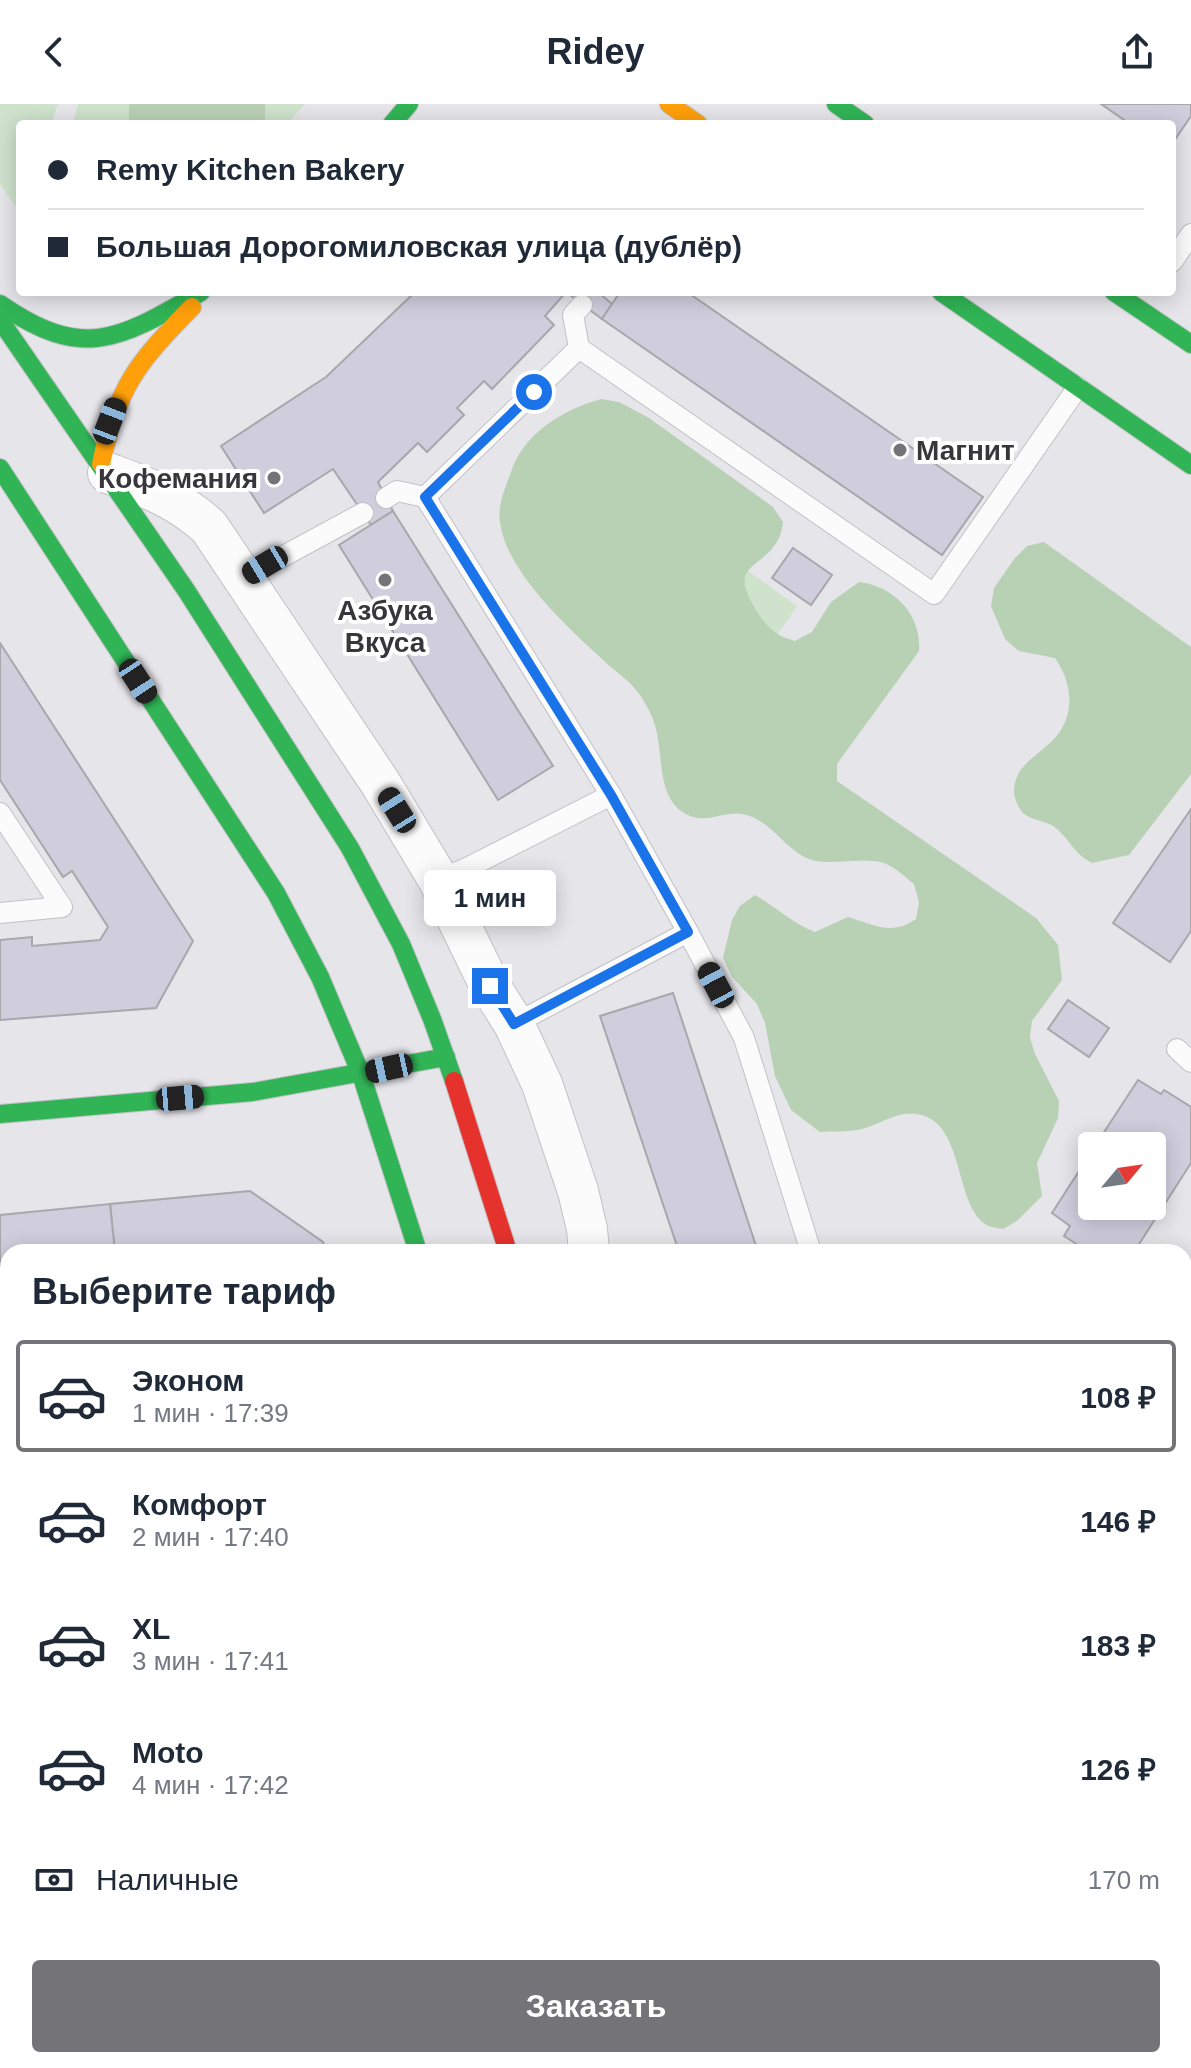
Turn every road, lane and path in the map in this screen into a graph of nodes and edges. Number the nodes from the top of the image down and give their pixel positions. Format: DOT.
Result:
graph roads {
  1 [pos="409,104"];
  2 [pos="669,104"];
  3 [pos="836,104"];
  4 [pos="395,120"];
  5 [pos="692,120"];
  6 [pos="859,120"];
  7 [pos="1191,234"];
  8 [pos="1176,256"];
  9 [pos="197,296"];
  10 [pos="200,296"];
  11 [pos="947,296"];
  12 [pos="1120,296"];
  13 [pos="1149,296"];
  14 [pos="0,304"];
  15 [pos="582,305"];
  16 [pos="1140,309"];
  17 [pos="0,320"];
  18 [pos="1191,344"];
  19 [pos="579,348"];
  20 [pos="1078,387"];
  21 [pos="1191,465"];
  22 [pos="0,468"];
  23 [pos="104,469"];
  24 [pos="425,497"];
  25 [pos="386,498"];
  26 [pos="363,513"];
  27 [pos="245,577"];
  28 [pos="611,795"];
  29 [pos="0,813"];
  30 [pos="438,879"];
  31 [pos="0,913"];
  32 [pos="688,932"];
  33 [pos="514,1024"];
  34 [pos="446,1057"];
  35 [pos="361,1074"];
  36 [pos="0,1114"];
  37 [pos="415,1244"];
  38 [pos="505,1244"];
  39 [pos="588,1244"];
  40 [pos="808,1244"];
  1 -- 4 [label="main road"];
  2 -- 5 [label="main road"];
  3 -- 6 [label="main road"];
  7 -- 8 [label="lane"];
  9 -- 14 [label="main road"];
  10 -- 23 [label="main road"];
  11 -- 20 [label="main road"];
  12 -- 16 [label="main road"];
  13 -- 16 [label="lane"];
  15 -- 19 [label="lane"];
  16 -- 18 [label="main road"];
  17 -- 23 [label="main road"];
  19 -- 20 [label="lane"];
  19 -- 24 [label="lane"];
  20 -- 21 [label="main road"];
  22 -- 35 [label="main road"];
  23 -- 27 [label="street"];
  23 -- 34 [label="main road"];
  24 -- 25 [label="lane"];
  24 -- 28 [label="lane"];
  26 -- 27 [label="lane"];
  27 -- 30 [label="street"];
  28 -- 30 [label="lane"];
  28 -- 32 [label="lane"];
  29 -- 31 [label="lane"];
  30 -- 33 [label="street"];
  32 -- 33 [label="lane"];
  32 -- 40 [label="lane"];
  33 -- 39 [label="street"];
  34 -- 35 [label="main road"];
  34 -- 38 [label="main road"];
  35 -- 36 [label="main road"];
  35 -- 37 [label="main road"];
}
